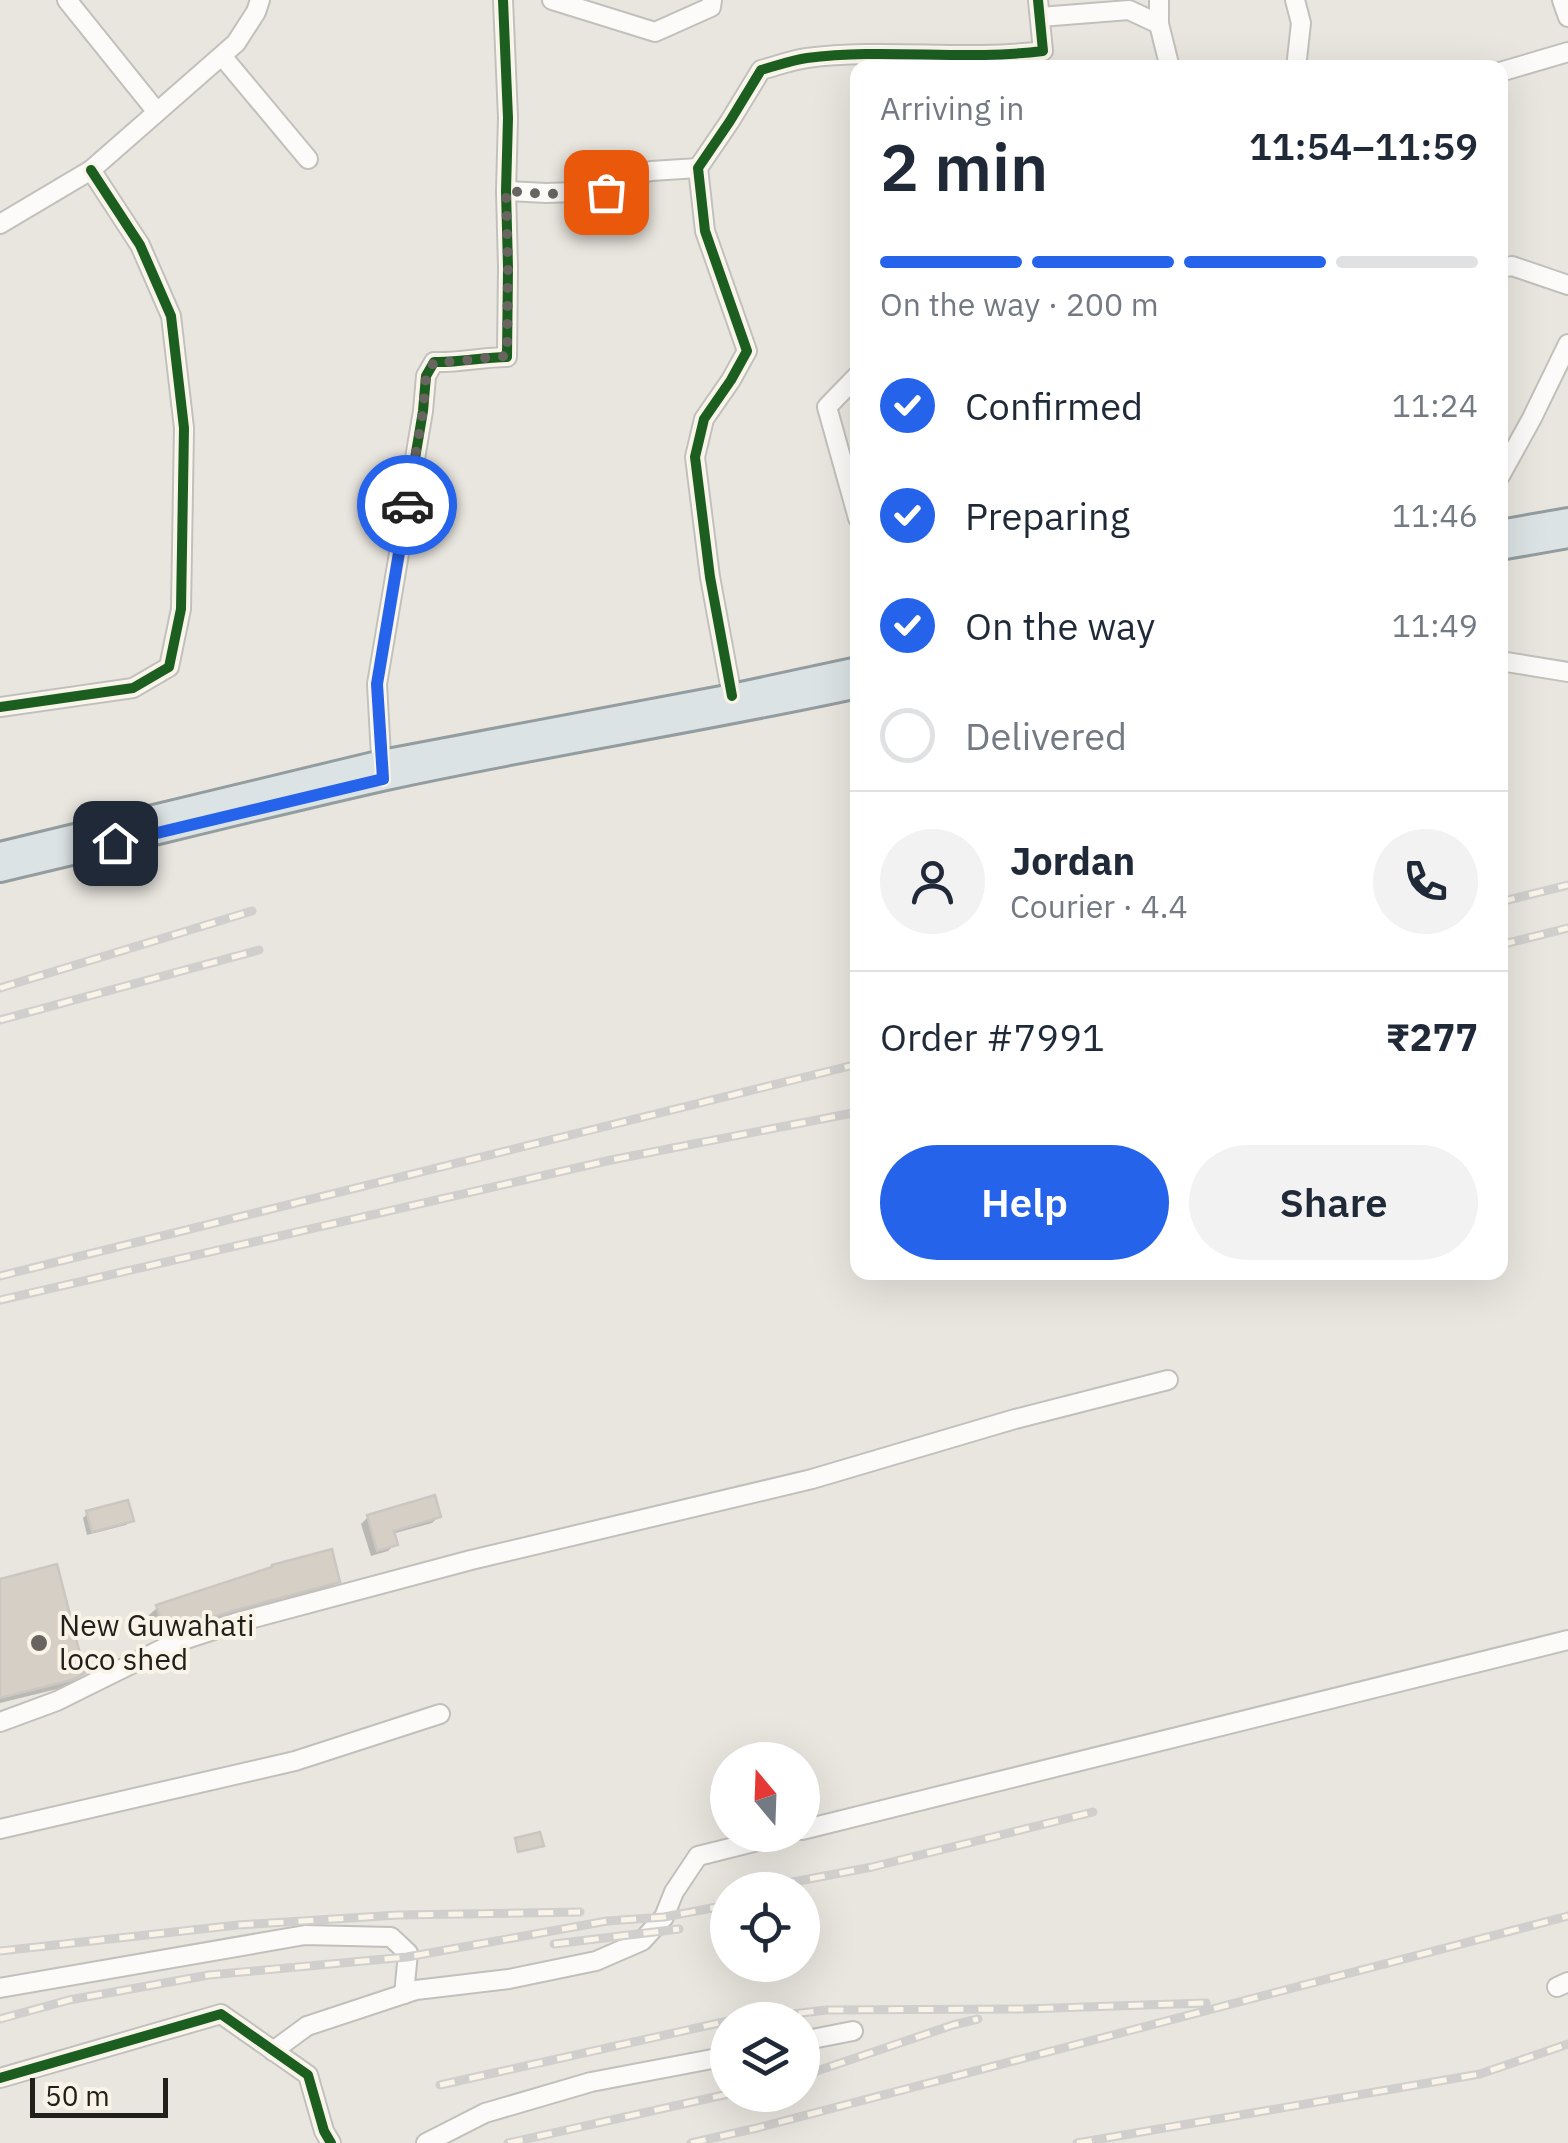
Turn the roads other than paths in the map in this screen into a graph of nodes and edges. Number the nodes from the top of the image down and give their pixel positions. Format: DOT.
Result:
graph roads {
  1 [pos="66,0"];
  2 [pos="260,0"];
  3 [pos="504,0"];
  4 [pos="552,0"];
  5 [pos="712,0"];
  6 [pos="1159,0"];
  7 [pos="1295,0"];
  8 [pos="1562,0"];
  9 [pos="1039,9"];
  10 [pos="1568,17"];
  11 [pos="1158,24"];
  12 [pos="1568,52"];
  13 [pos="222,56"];
  14 [pos="908,60"];
  15 [pos="1168,60"];
  16 [pos="1297,60"];
  17 [pos="1508,70"];
  18 [pos="157,112"];
  19 [pos="308,159"];
  20 [pos="698,168"];
  21 [pos="90,170"];
  22 [pos="627,177"];
  23 [pos="506,191"];
  24 [pos="606,192"];
  25 [pos="0,224"];
  26 [pos="1508,267"];
  27 [pos="1568,285"];
  28 [pos="1568,344"];
  29 [pos="850,384"];
  30 [pos="1508,462"];
  31 [pos="850,489"];
  32 [pos="1568,520"];
  33 [pos="1508,531"];
  34 [pos="1568,536"];
  35 [pos="1508,547"];
  36 [pos="1508,662"];
  37 [pos="850,671"];
  38 [pos="1568,672"];
  39 [pos="850,688"];
  40 [pos="732,696"];
  41 [pos="0,706"];
  42 [pos="520,743"];
  43 [pos="382,771"];
  44 [pos="0,854"];
  45 [pos="0,870"];
  46 [pos="1168,1380"];
  47 [pos="1568,1640"];
  48 [pos="440,1714"];
  49 [pos="0,1722"];
  50 [pos="820,1826"];
  51 [pos="0,1829"];
  52 [pos="714,1852"];
  53 [pos="0,1988"];
  54 [pos="404,1994"];
  55 [pos="853,2032"];
  56 [pos="820,2038"];
  57 [pos="274,2051"];
  58 [pos="710,2059"];
  59 [pos="0,2078"];
  60 [pos="331,2143"];
  61 [pos="426,2143"];
  1 -- 18 [label="street"];
  2 -- 13 [label="street"];
  3 -- 23 [label="street"];
  4 -- 5 [label="street"];
  6 -- 11 [label="street"];
  7 -- 16 [label="street"];
  8 -- 10 [label="street"];
  9 -- 11 [label="street"];
  9 -- 14 [label="street"];
  11 -- 15 [label="street"];
  12 -- 17 [label="street"];
  13 -- 18 [label="street"];
  13 -- 19 [label="street"];
  14 -- 20 [label="street"];
  18 -- 21 [label="street"];
  20 -- 22 [label="street"];
  20 -- 40 [label="street"];
  21 -- 25 [label="street"];
  21 -- 41 [label="street"];
  23 -- 24 [label="street"];
  23 -- 43 [label="street"];
  26 -- 27 [label="street"];
  28 -- 30 [label="street"];
  29 -- 31 [label="street"];
  32 -- 33 [label="main road"];
  34 -- 35 [label="main road"];
  36 -- 38 [label="street"];
  37 -- 40 [label="main road"];
  39 -- 42 [label="main road"];
  40 -- 42 [label="main road"];
  42 -- 43 [label="main road"];
  43 -- 44 [label="main road"];
  43 -- 45 [label="main road"];
  46 -- 49 [label="street"];
  47 -- 50 [label="street"];
  48 -- 51 [label="street"];
  52 -- 54 [label="street"];
  53 -- 54 [label="street"];
  54 -- 57 [label="street"];
  55 -- 56 [label="street"];
  57 -- 59 [label="street"];
  57 -- 60 [label="street"];
  58 -- 61 [label="street"];
}
